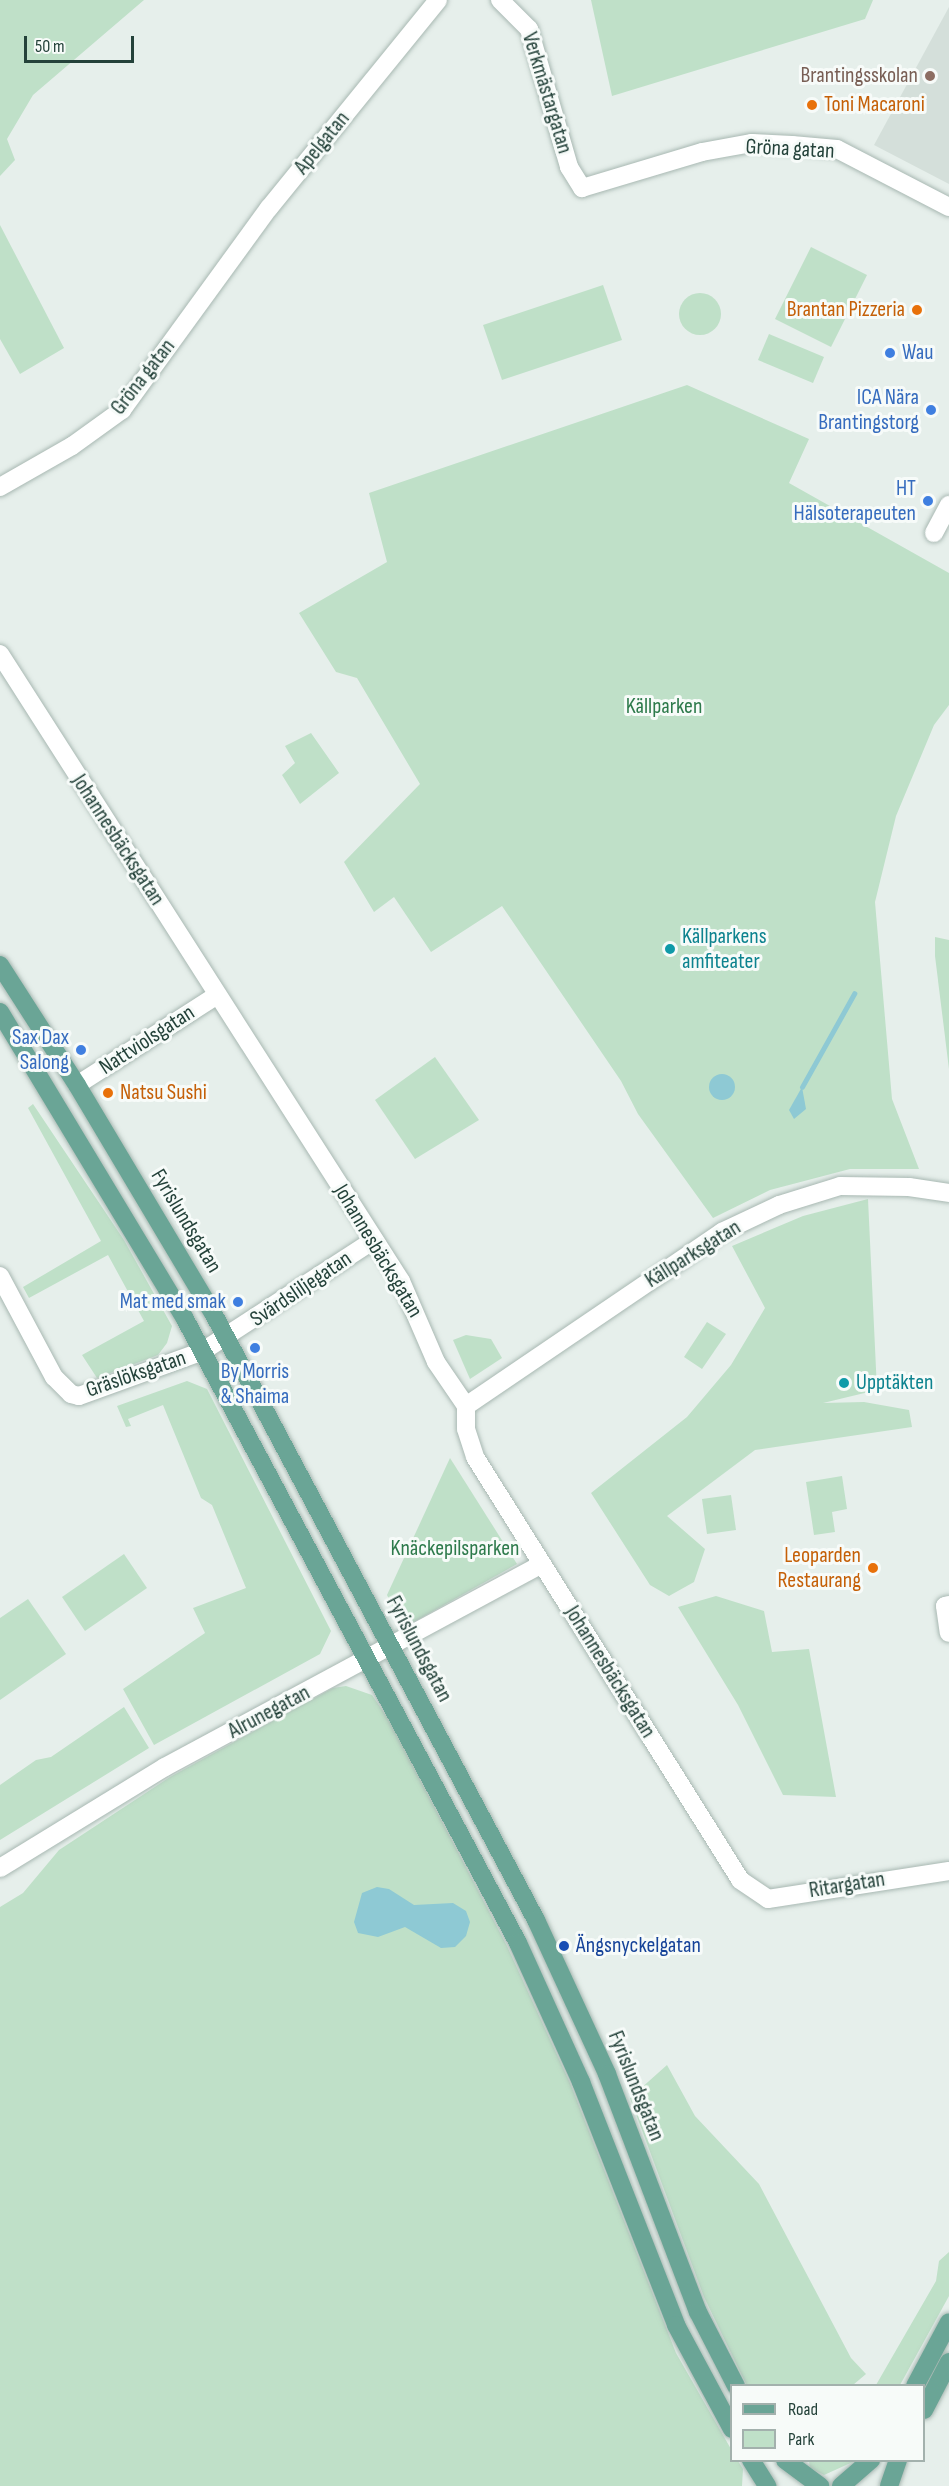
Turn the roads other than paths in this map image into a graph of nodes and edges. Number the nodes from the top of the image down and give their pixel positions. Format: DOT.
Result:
graph roads {
  1 [pos="438,0"];
  2 [pos="500,0"];
  3 [pos="587,189"];
  4 [pos="949,207"];
  5 [pos="209,288"];
  6 [pos="0,487"];
  7 [pos="949,505"];
  8 [pos="934,533"];
  9 [pos="0,654"];
  10 [pos="0,965"];
  11 [pos="217,995"];
  12 [pos="0,1012"];
  13 [pos="77,1085"];
  14 [pos="949,1193"];
  15 [pos="374,1240"];
  16 [pos="0,1276"];
  17 [pos="227,1338"];
  18 [pos="203,1351"];
  19 [pos="466,1406"];
  20 [pos="542,1564"];
  21 [pos="949,1605"];
  22 [pos="949,1633"];
  23 [pos="390,1647"];
  24 [pos="368,1659"];
  25 [pos="0,1868"];
  26 [pos="949,1871"];
  27 [pos="749,1887"];
  28 [pos="949,2322"];
  29 [pos="949,2362"];
  30 [pos="735,2384"];
  31 [pos="916,2384"];
  32 [pos="925,2408"];
  33 [pos="730,2425"];
  34 [pos="752,2462"];
  35 [pos="788,2462"];
  36 [pos="869,2462"];
  37 [pos="897,2462"];
  38 [pos="767,2486"];
  39 [pos="820,2486"];
  40 [pos="830,2486"];
  41 [pos="843,2486"];
  42 [pos="889,2486"];
  1 -- 5 [label="street, Apelgatan"];
  2 -- 3 [label="street, Verkmästargatan"];
  3 -- 4 [label="street, Gröna gatan"];
  5 -- 6 [label="street, Gröna gatan"];
  7 -- 8 [label="street"];
  9 -- 11 [label="street, Johannesbäcksgatan"];
  10 -- 13 [label="main road, Fyrislundsgatan"];
  11 -- 13 [label="street, Nattviolsgatan"];
  11 -- 15 [label="street, Johannesbäcksgatan"];
  12 -- 18 [label="main road"];
  13 -- 17 [label="main road, Fyrislundsgatan"];
  14 -- 19 [label="street, Källparksgatan"];
  15 -- 17 [label="street, Svärdsliljegatan"];
  15 -- 19 [label="street, Johannesbäcksgatan"];
  16 -- 18 [label="street, Gräslöksgatan"];
  17 -- 18 [label="street, Gräslöksgatan"];
  17 -- 23 [label="main road, Fyrislundsgatan"];
  18 -- 24 [label="main road"];
  19 -- 20 [label="street, Johannesbäcksgatan"];
  20 -- 23 [label="street, Alrunegatan"];
  20 -- 27 [label="street, Johannesbäcksgatan"];
  21 -- 22 [label="street"];
  23 -- 24 [label="street, Alrunegatan"];
  23 -- 30 [label="main road, Fyrislundsgatan"];
  24 -- 25 [label="street, Alrunegatan"];
  24 -- 33 [label="main road"];
  26 -- 27 [label="street, Ritargatan"];
  28 -- 31 [label="main road"];
  29 -- 32 [label="main road"];
  34 -- 38 [label="main road"];
  35 -- 39 [label="main road"];
  36 -- 41 [label="main road"];
  37 -- 42 [label="main road"];
  40 -- 41 [label="main road"];
}
